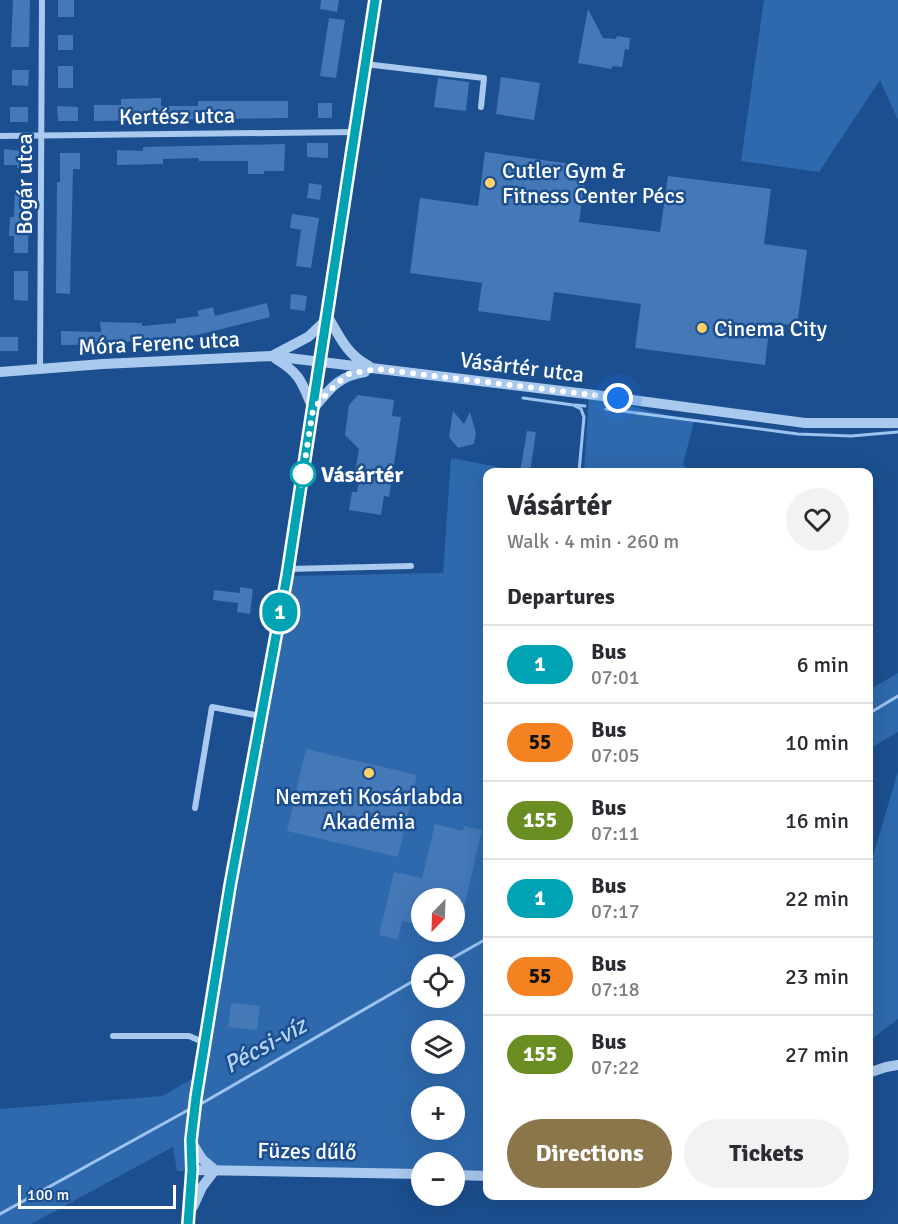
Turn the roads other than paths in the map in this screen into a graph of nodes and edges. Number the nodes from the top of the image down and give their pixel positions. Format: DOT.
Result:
graph roads {
  1 [pos="42,0"];
  2 [pos="375,0"];
  3 [pos="365,64"];
  4 [pos="481,107"];
  5 [pos="354,132"];
  6 [pos="0,136"];
  7 [pos="42,136"];
  8 [pos="328,317"];
  9 [pos="272,356"];
  10 [pos="320,362"];
  11 [pos="40,369"];
  12 [pos="377,369"];
  13 [pos="0,372"];
  14 [pos="313,409"];
  15 [pos="898,423"];
  16 [pos="411,566"];
  17 [pos="288,568"];
  18 [pos="261,716"];
  19 [pos="195,808"];
  20 [pos="113,1036"];
  21 [pos="205,1043"];
  22 [pos="898,1065"];
  23 [pos="873,1071"];
  24 [pos="191,1140"];
  25 [pos="192,1170"];
  26 [pos="215,1170"];
  27 [pos="411,1174"];
  28 [pos="465,1175"];
  29 [pos="483,1176"];
  30 [pos="189,1221"];
  1 -- 7 [label="street, Bogár utca"];
  2 -- 3 [label="street"];
  3 -- 4 [label="street"];
  3 -- 5 [label="street"];
  5 -- 7 [label="street, Kertész utca"];
  5 -- 8 [label="street"];
  6 -- 7 [label="street, Kertész utca"];
  7 -- 11 [label="street, Bogár utca"];
  8 -- 9 [label="street"];
  8 -- 10 [label="street"];
  8 -- 12 [label="street"];
  9 -- 10 [label="street, Móra Ferenc utca"];
  9 -- 11 [label="street, Móra Ferenc utca"];
  9 -- 14 [label="street"];
  10 -- 12 [label="street, Vásártér utca"];
  10 -- 14 [label="street"];
  11 -- 13 [label="street, Móra Ferenc utca"];
  12 -- 14 [label="street"];
  12 -- 15 [label="street, Vásártér utca"];
  14 -- 17 [label="street"];
  16 -- 17 [label="street"];
  17 -- 18 [label="street"];
  18 -- 19 [label="street"];
  18 -- 21 [label="street"];
  20 -- 21 [label="street"];
  21 -- 24 [label="street"];
  22 -- 23 [label="street"];
  24 -- 25 [label="street"];
  24 -- 26 [label="street"];
  25 -- 26 [label="street, Füzes dűlő"];
  25 -- 30 [label="street"];
  26 -- 27 [label="street, Füzes dűlő"];
  26 -- 30 [label="street"];
  28 -- 29 [label="street"];
}
